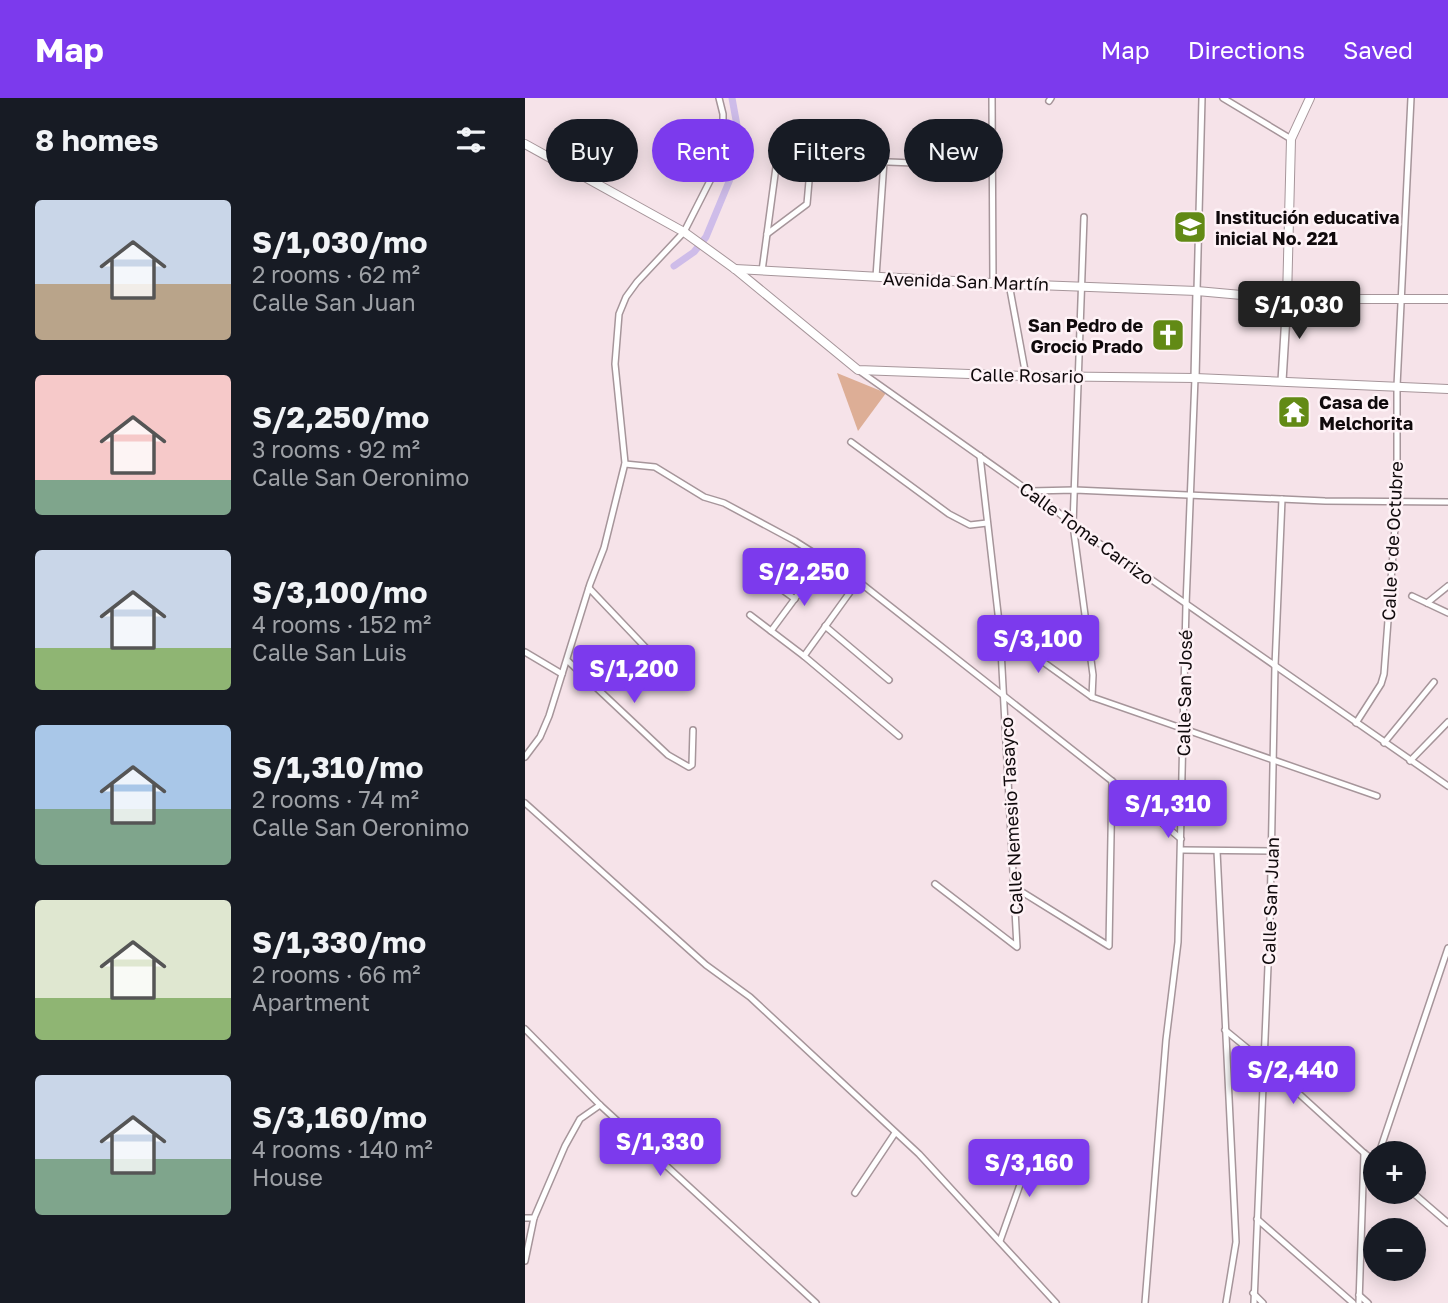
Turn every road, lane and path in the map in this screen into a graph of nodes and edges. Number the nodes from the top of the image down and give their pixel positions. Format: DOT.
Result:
graph roads {
  1 [pos="719,98"];
  2 [pos="992,98"];
  3 [pos="1202,98"];
  4 [pos="1223,98"];
  5 [pos="1310,98"];
  6 [pos="1411,98"];
  7 [pos="992,119"];
  8 [pos="1291,139"];
  9 [pos="525,144"];
  10 [pos="774,182"];
  11 [pos="809,182"];
  12 [pos="883,182"];
  13 [pos="992,182"];
  14 [pos="1084,217"];
  15 [pos="684,232"];
  16 [pos="767,234"];
  17 [pos="735,269"];
  18 [pos="762,271"];
  19 [pos="876,277"];
  20 [pos="993,282"];
  21 [pos="1009,284"];
  22 [pos="1080,285"];
  23 [pos="1197,291"];
  24 [pos="1401,297"];
  25 [pos="1287,299"];
  26 [pos="1448,299"];
  27 [pos="858,370"];
  28 [pos="1026,376"];
  29 [pos="1079,377"];
  30 [pos="1195,378"];
  31 [pos="1282,381"];
  32 [pos="1397,386"];
  33 [pos="1448,389"];
  34 [pos="851,442"];
  35 [pos="980,456"];
  36 [pos="625,464"];
  37 [pos="1075,490"];
  38 [pos="1030,491"];
  39 [pos="1190,493"];
  40 [pos="1282,499"];
  41 [pos="1397,500"];
  42 [pos="1448,502"];
  43 [pos="987,523"];
  44 [pos="1073,525"];
  45 [pos="816,570"];
  46 [pos="766,578"];
  47 [pos="858,581"];
  48 [pos="1448,586"];
  49 [pos="589,588"];
  50 [pos="1412,596"];
  51 [pos="795,599"];
  52 [pos="1427,603"];
  53 [pos="1186,605"];
  54 [pos="1448,613"];
  55 [pos="750,615"];
  56 [pos="825,626"];
  57 [pos="771,631"];
  58 [pos="1000,631"];
  59 [pos="525,652"];
  60 [pos="804,656"];
  61 [pos="568,661"];
  62 [pos="1275,666"];
  63 [pos="665,668"];
  64 [pos="562,674"];
  65 [pos="889,680"];
  66 [pos="1434,682"];
  67 [pos="1005,697"];
  68 [pos="1092,697"];
  69 [pos="1448,722"];
  70 [pos="1356,723"];
  71 [pos="693,730"];
  72 [pos="1184,730"];
  73 [pos="899,736"];
  74 [pos="1384,743"];
  75 [pos="525,757"];
  76 [pos="1272,760"];
  77 [pos="1409,761"];
  78 [pos="1112,781"];
  79 [pos="1448,786"];
  80 [pos="1377,796"];
  81 [pos="525,803"];
  82 [pos="1181,839"];
  83 [pos="1182,850"];
  84 [pos="1217,851"];
  85 [pos="1272,851"];
  86 [pos="935,884"];
  87 [pos="1014,887"];
  88 [pos="1448,948"];
  89 [pos="525,1029"];
  90 [pos="1225,1030"];
  91 [pos="1264,1062"];
  92 [pos="600,1105"];
  93 [pos="895,1133"];
  94 [pos="1383,1141"];
  95 [pos="1033,1148"];
  96 [pos="1363,1152"];
  97 [pos="1363,1181"];
  98 [pos="855,1193"];
  99 [pos="1426,1204"];
  100 [pos="525,1218"];
  101 [pos="534,1218"];
  102 [pos="1258,1219"];
  103 [pos="1448,1223"];
  104 [pos="1000,1241"];
  105 [pos="525,1261"];
  106 [pos="1253,1293"];
  107 [pos="1359,1295"];
  108 [pos="816,1303"];
  109 [pos="1056,1303"];
  110 [pos="1145,1303"];
  111 [pos="1226,1303"];
  112 [pos="1254,1303"];
  113 [pos="1263,1303"];
  114 [pos="1356,1303"];
  115 [pos="1368,1303"];
  1 -- 15 [label="street"];
  2 -- 7 [label="street"];
  3 -- 23 [label="street"];
  4 -- 8 [label="street"];
  5 -- 8 [label="main road"];
  6 -- 24 [label="street, Calle 9 de Octubre"];
  8 -- 25 [label="main road"];
  9 -- 15 [label="main road, Calle Toma Carrizo"];
  10 -- 16 [label="street"];
  11 -- 16 [label="street"];
  12 -- 19 [label="street"];
  13 -- 20 [label="street"];
  14 -- 22 [label="street"];
  15 -- 17 [label="main road, Calle Toma Carrizo"];
  15 -- 36 [label="street"];
  16 -- 18 [label="street"];
  17 -- 18 [label="main road, Avenida San Martín"];
  17 -- 27 [label="main road, Calle Toma Carrizo"];
  18 -- 19 [label="main road, Avenida San Martín"];
  19 -- 20 [label="main road, Avenida San Martín"];
  20 -- 21 [label="main road, Avenida San Martín"];
  21 -- 22 [label="main road, Avenida San Martín"];
  21 -- 28 [label="street"];
  22 -- 23 [label="main road, Avenida San Martín"];
  22 -- 29 [label="street"];
  23 -- 25 [label="main road, Avenida San Martín"];
  23 -- 30 [label="street, Calle San José"];
  24 -- 25 [label="main road, Avenida San Martín"];
  24 -- 26 [label="main road, Avenida San Martín"];
  24 -- 32 [label="street, Calle 9 de Octubre"];
  25 -- 31 [label="street"];
  27 -- 28 [label="main road, Calle Rosario"];
  27 -- 35 [label="street, Calle Toma Carrizo"];
  28 -- 29 [label="main road, Calle Rosario"];
  29 -- 30 [label="main road, Calle Rosario"];
  29 -- 37 [label="street"];
  30 -- 31 [label="main road, Calle Rosario"];
  30 -- 39 [label="street, Calle San José"];
  31 -- 32 [label="main road, Calle Rosario"];
  32 -- 33 [label="main road, Calle Rosario"];
  32 -- 41 [label="street, Calle 9 de Octubre"];
  34 -- 43 [label="street"];
  35 -- 38 [label="street, Calle Toma Carrizo"];
  35 -- 43 [label="street, Calle Nemesio Tasayco"];
  36 -- 47 [label="street"];
  36 -- 49 [label="street"];
  37 -- 38 [label="street"];
  37 -- 39 [label="street"];
  37 -- 44 [label="street"];
  38 -- 44 [label="street, Calle Toma Carrizo"];
  39 -- 40 [label="street"];
  39 -- 53 [label="street, Calle San José"];
  40 -- 41 [label="street"];
  40 -- 62 [label="street, Calle San Juan"];
  41 -- 42 [label="street"];
  41 -- 70 [label="street, Calle 9 de Octubre"];
  43 -- 58 [label="street, Calle Nemesio Tasayco"];
  44 -- 53 [label="street, Calle Toma Carrizo"];
  44 -- 68 [label="street"];
  45 -- 51 [label="street"];
  46 -- 51 [label="street"];
  47 -- 56 [label="street"];
  47 -- 67 [label="street"];
  48 -- 52 [label="street"];
  49 -- 61 [label="street"];
  49 -- 63 [label="street"];
  50 -- 52 [label="street"];
  51 -- 57 [label="street"];
  52 -- 54 [label="street"];
  53 -- 62 [label="street, Calle Toma Carrizo"];
  53 -- 72 [label="street, Calle San José"];
  55 -- 57 [label="street"];
  56 -- 60 [label="street"];
  56 -- 65 [label="street"];
  57 -- 60 [label="street"];
  58 -- 67 [label="street, Calle Nemesio Tasayco"];
  58 -- 68 [label="street"];
  59 -- 64 [label="street"];
  60 -- 73 [label="street"];
  61 -- 64 [label="street"];
  61 -- 71 [label="street"];
  62 -- 70 [label="street, Calle Toma Carrizo"];
  62 -- 76 [label="street, Calle San Juan"];
  64 -- 75 [label="street"];
  66 -- 74 [label="street"];
  67 -- 78 [label="street"];
  67 -- 87 [label="street, Calle Nemesio Tasayco"];
  68 -- 72 [label="street"];
  69 -- 77 [label="street"];
  70 -- 74 [label="street, Calle Toma Carrizo"];
  72 -- 76 [label="street"];
  72 -- 82 [label="street, Calle San José"];
  74 -- 77 [label="street, Calle Toma Carrizo"];
  76 -- 80 [label="street"];
  76 -- 85 [label="street, Calle San Juan"];
  77 -- 79 [label="street, Calle Toma Carrizo"];
  78 -- 82 [label="street"];
  78 -- 87 [label="street"];
  81 -- 93 [label="street"];
  82 -- 83 [label="street, Calle San José"];
  83 -- 84 [label="street"];
  83 -- 110 [label="street, Calle San José"];
  84 -- 85 [label="street"];
  84 -- 90 [label="street"];
  85 -- 91 [label="street, Calle San Juan"];
  86 -- 87 [label="street, Calle Nemesio Tasayco"];
  88 -- 94 [label="street"];
  89 -- 92 [label="street"];
  90 -- 91 [label="street"];
  90 -- 111 [label="street"];
  91 -- 96 [label="street"];
  91 -- 102 [label="street, Calle San Juan"];
  92 -- 101 [label="street"];
  92 -- 108 [label="street"];
  93 -- 98 [label="street"];
  93 -- 104 [label="street"];
  95 -- 104 [label="street"];
  97 -- 107 [label="street"];
  99 -- 103 [label="street"];
  100 -- 101 [label="street"];
  101 -- 105 [label="street"];
  102 -- 106 [label="street, Calle San Juan"];
  102 -- 114 [label="street"];
  104 -- 109 [label="street"];
  106 -- 112 [label="street, Calle San Juan"];
  106 -- 113 [label="street"];
  107 -- 114 [label="street"];
  107 -- 115 [label="street"];
}
